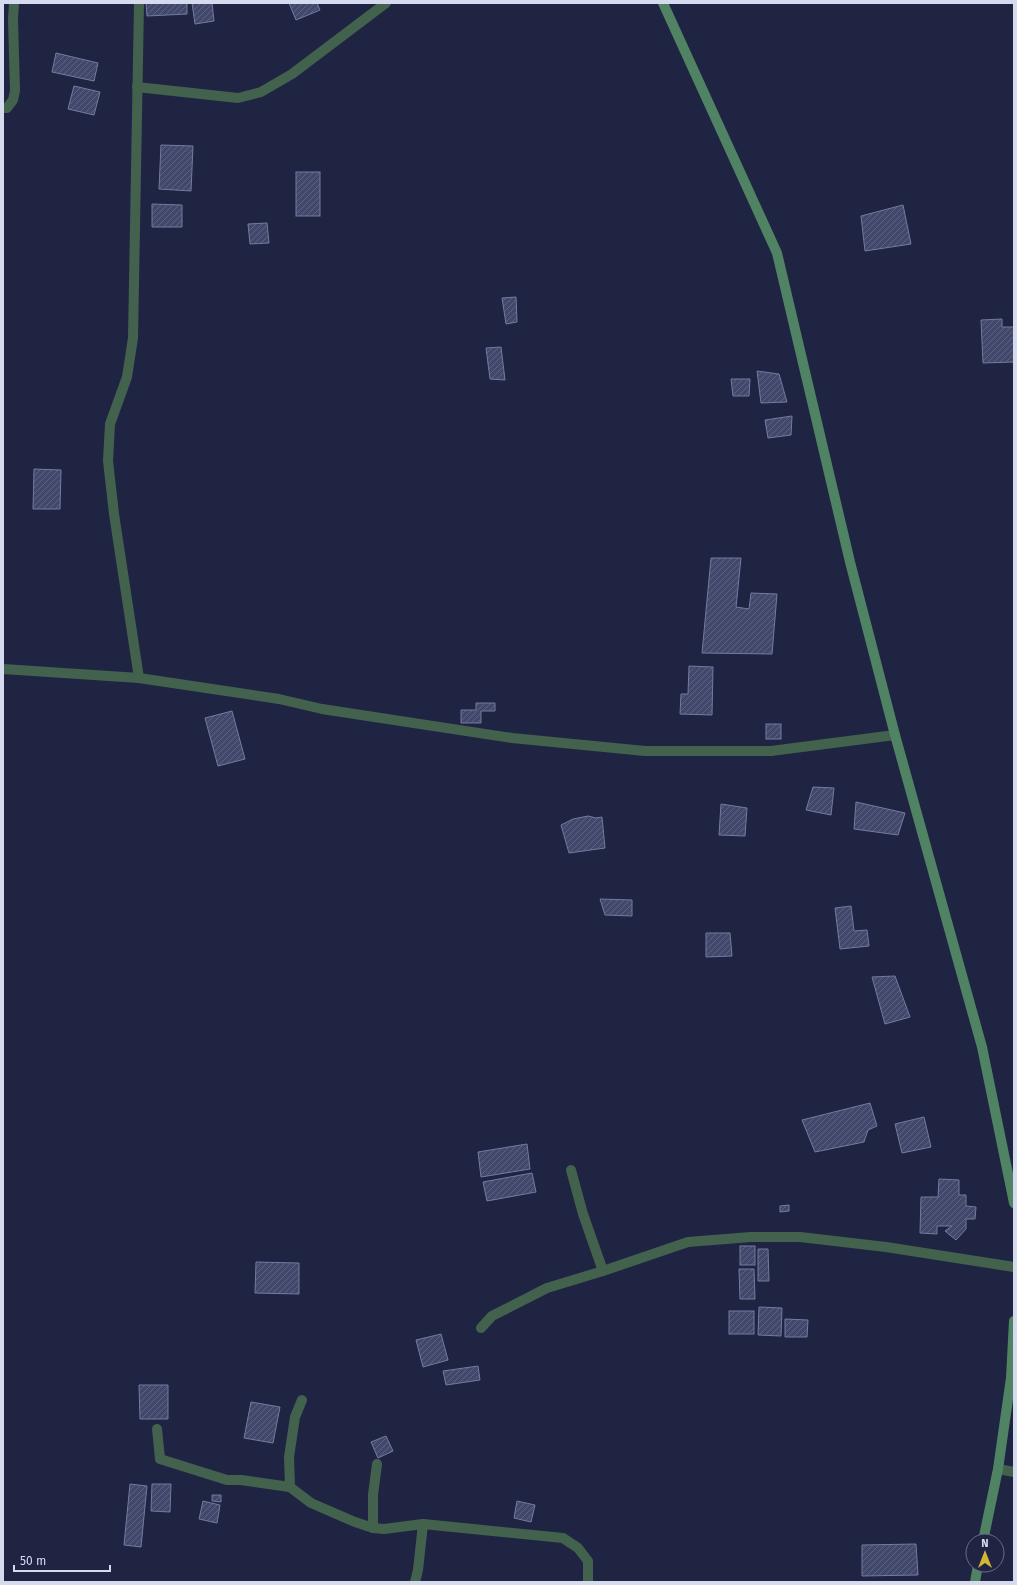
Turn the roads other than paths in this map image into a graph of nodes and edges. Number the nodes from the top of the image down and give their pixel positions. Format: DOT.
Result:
graph roads {
  1 [pos="14,3"];
  2 [pos="139,3"];
  3 [pos="386,3"];
  4 [pos="662,3"];
  5 [pos="137,86"];
  6 [pos="3,108"];
  7 [pos="3,669"];
  8 [pos="139,678"];
  9 [pos="895,735"];
  10 [pos="571,1170"];
  11 [pos="1014,1203"];
  12 [pos="1014,1267"];
  13 [pos="603,1271"];
  14 [pos="1014,1321"];
  15 [pos="481,1328"];
  16 [pos="302,1400"];
  17 [pos="157,1429"];
  18 [pos="377,1464"];
  19 [pos="998,1469"];
  20 [pos="1014,1472"];
  21 [pos="290,1487"];
  22 [pos="423,1524"];
  23 [pos="374,1528"];
  24 [pos="985,1533"];
  25 [pos="415,1582"];
  26 [pos="588,1582"];
  1 -- 6 [label="street"];
  2 -- 5 [label="street"];
  3 -- 5 [label="street"];
  4 -- 9 [label="street"];
  5 -- 8 [label="street"];
  7 -- 8 [label="street"];
  8 -- 9 [label="street"];
  9 -- 11 [label="street"];
  10 -- 13 [label="street"];
  12 -- 13 [label="street"];
  13 -- 15 [label="street"];
  14 -- 19 [label="street"];
  16 -- 21 [label="street"];
  17 -- 21 [label="street"];
  18 -- 23 [label="street"];
  19 -- 20 [label="street"];
  19 -- 24 [label="street"];
  21 -- 23 [label="street"];
  22 -- 23 [label="street"];
  22 -- 25 [label="street"];
  22 -- 26 [label="street"];
}
